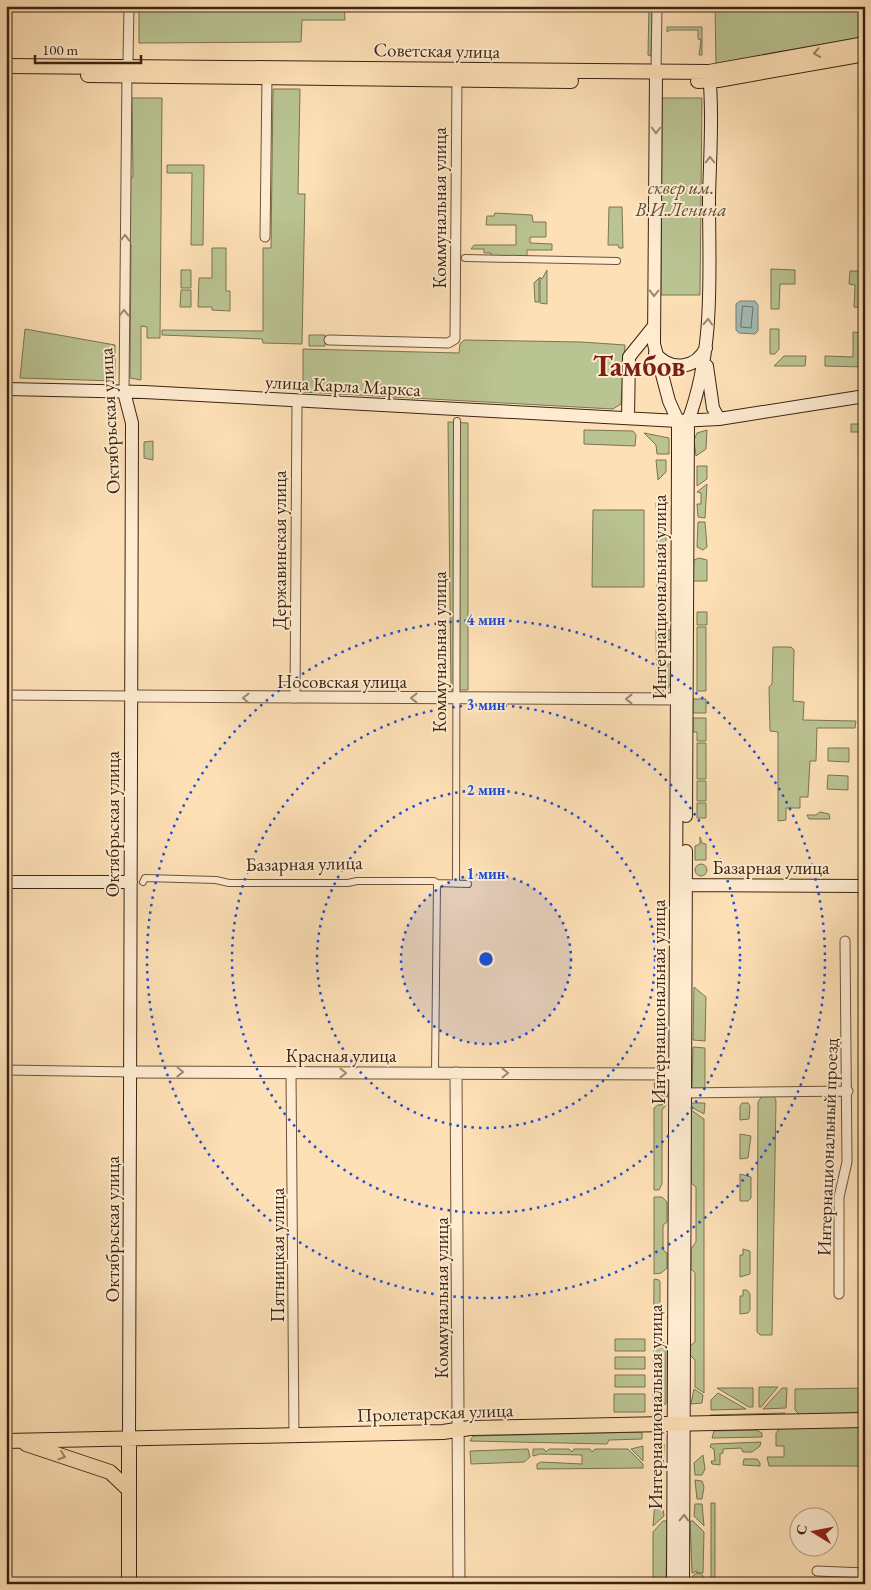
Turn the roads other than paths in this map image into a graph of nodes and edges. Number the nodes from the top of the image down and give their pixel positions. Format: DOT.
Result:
graph roads {
  1 [pos="129,6"];
  2 [pos="657,6"];
  3 [pos="865,44"];
  4 [pos="865,54"];
  5 [pos="6,66"];
  6 [pos="127,67"];
  7 [pos="453,72"];
  8 [pos="6,74"];
  9 [pos="710,76"];
  10 [pos="268,77"];
  11 [pos="656,77"];
  12 [pos="265,237"];
  13 [pos="465,258"];
  14 [pos="617,261"];
  15 [pos="654,326"];
  16 [pos="328,340"];
  17 [pos="707,345"];
  18 [pos="655,353"];
  19 [pos="705,360"];
  20 [pos="6,389"];
  21 [pos="124,392"];
  22 [pos="865,396"];
  23 [pos="297,402"];
  24 [pos="628,418"];
  25 [pos="719,419"];
  26 [pos="457,420"];
  27 [pos="683,421"];
  28 [pos="6,695"];
  29 [pos="131,696"];
  30 [pos="295,698"];
  31 [pos="458,698"];
  32 [pos="682,699"];
  33 [pos="6,882"];
  34 [pos="137,882"];
  35 [pos="437,883"];
  36 [pos="456,884"];
  37 [pos="468,884"];
  38 [pos="682,885"];
  39 [pos="865,886"];
  40 [pos="845,941"];
  41 [pos="6,1070"];
  42 [pos="132,1072"];
  43 [pos="456,1072"];
  44 [pos="292,1073"];
  45 [pos="435,1073"];
  46 [pos="680,1074"];
  47 [pos="848,1091"];
  48 [pos="685,1093"];
  49 [pos="840,1294"];
  50 [pos="865,1420"];
  51 [pos="679,1424"];
  52 [pos="459,1429"];
  53 [pos="294,1436"];
  54 [pos="129,1440"];
  55 [pos="11,1441"];
  56 [pos="129,1490"];
  57 [pos="817,1571"];
  58 [pos="865,1573"];
  59 [pos="129,1584"];
  60 [pos="459,1584"];
  61 [pos="673,1584"];
  62 [pos="683,1584"];
  1 -- 6 [label="street, Октябрьская улица"];
  2 -- 11 [label="street"];
  3 -- 9 [label="main road, Советская улица, one-way"];
  4 -- 9 [label="main road, Советская улица"];
  5 -- 6 [label="main road, Советская улица"];
  6 -- 7 [label="main road, Советская улица"];
  6 -- 8 [label="main road, Советская улица"];
  6 -- 10 [label="main road, Советская улица"];
  21 -- 6 [label="street, Октябрьская улица, one-way"];
  7 -- 10 [label="main road, Советская улица"];
  7 -- 11 [label="main road, Советская улица"];
  7 -- 16 [label="street, Коммунальная улица"];
  9 -- 11 [label="main road, Советская улица"];
  17 -- 9 [label="main road, Интернациональная улица, one-way"];
  10 -- 12 [label="street"];
  11 -- 15 [label="main road, Интернациональная улица, one-way"];
  13 -- 14 [label="street"];
  15 -- 18 [label="main road, Интернациональная улица"];
  15 -- 24 [label="main road"];
  17 -- 18 [label="main road"];
  17 -- 19 [label="main road, Интернациональная улица"];
  18 -- 27 [label="main road, Интернациональная улица"];
  19 -- 25 [label="main road"];
  19 -- 27 [label="main road, Интернациональная улица"];
  20 -- 21 [label="main road, улица Карла Маркса"];
  21 -- 23 [label="main road, улица Карла Маркса"];
  21 -- 29 [label="main road, Октябрьская улица"];
  22 -- 25 [label="main road, улица Карла Маркса"];
  23 -- 24 [label="main road, улица Карла Маркса"];
  23 -- 30 [label="street, Державинская улица"];
  24 -- 27 [label="main road, улица Карла Маркса"];
  25 -- 27 [label="main road, улица Карла Маркса"];
  26 -- 31 [label="street, Коммунальная улица"];
  27 -- 32 [label="main road, Интернациональная улица"];
  28 -- 29 [label="street, Носовская улица"];
  30 -- 29 [label="street, Носовская улица, one-way"];
  29 -- 34 [label="main road, Октябрьская улица"];
  31 -- 30 [label="street, Носовская улица, one-way"];
  32 -- 31 [label="street, Носовская улица, one-way"];
  31 -- 36 [label="street, Коммунальная улица"];
  32 -- 38 [label="main road, Интернациональная улица"];
  33 -- 34 [label="main road, Базарная улица"];
  34 -- 35 [label="street, Базарная улица"];
  34 -- 42 [label="main road, Октябрьская улица"];
  35 -- 36 [label="street, Базарная улица"];
  35 -- 45 [label="street"];
  36 -- 37 [label="street, Базарная улица"];
  38 -- 39 [label="main road, Базарная улица"];
  38 -- 46 [label="main road, Интернациональная улица"];
  40 -- 47 [label="street, Интернациональный проезд"];
  41 -- 42 [label="street, Красная улица"];
  42 -- 44 [label="street, Красная улица, one-way"];
  42 -- 54 [label="main road, Октябрьская улица"];
  43 -- 45 [label="street, Красная улица"];
  43 -- 46 [label="street, Красная улица, one-way"];
  43 -- 52 [label="street, Коммунальная улица"];
  44 -- 45 [label="street, Красная улица, one-way"];
  44 -- 53 [label="street, Пятницкая улица"];
  46 -- 48 [label="main road, Интернациональная улица"];
  46 -- 51 [label="main road, Интернациональная улица"];
  47 -- 48 [label="street"];
  47 -- 49 [label="street, Интернациональный проезд"];
  48 -- 51 [label="main road, Интернациональная улица"];
  50 -- 51 [label="main road, Пролетарская улица"];
  51 -- 52 [label="main road, Пролетарская улица"];
  51 -- 61 [label="main road, Интернациональная улица"];
  62 -- 51 [label="main road, Интернациональная улица, one-way"];
  52 -- 53 [label="main road, Пролетарская улица"];
  52 -- 60 [label="street, Коммунальная улица"];
  53 -- 54 [label="main road, Пролетарская улица"];
  54 -- 55 [label="main road, Пролетарская улица"];
  54 -- 56 [label="main road, Октябрьская улица"];
  55 -- 56 [label="main road, one-way"];
  56 -- 59 [label="main road, Октябрьская улица"];
  57 -- 58 [label="street"];
}
